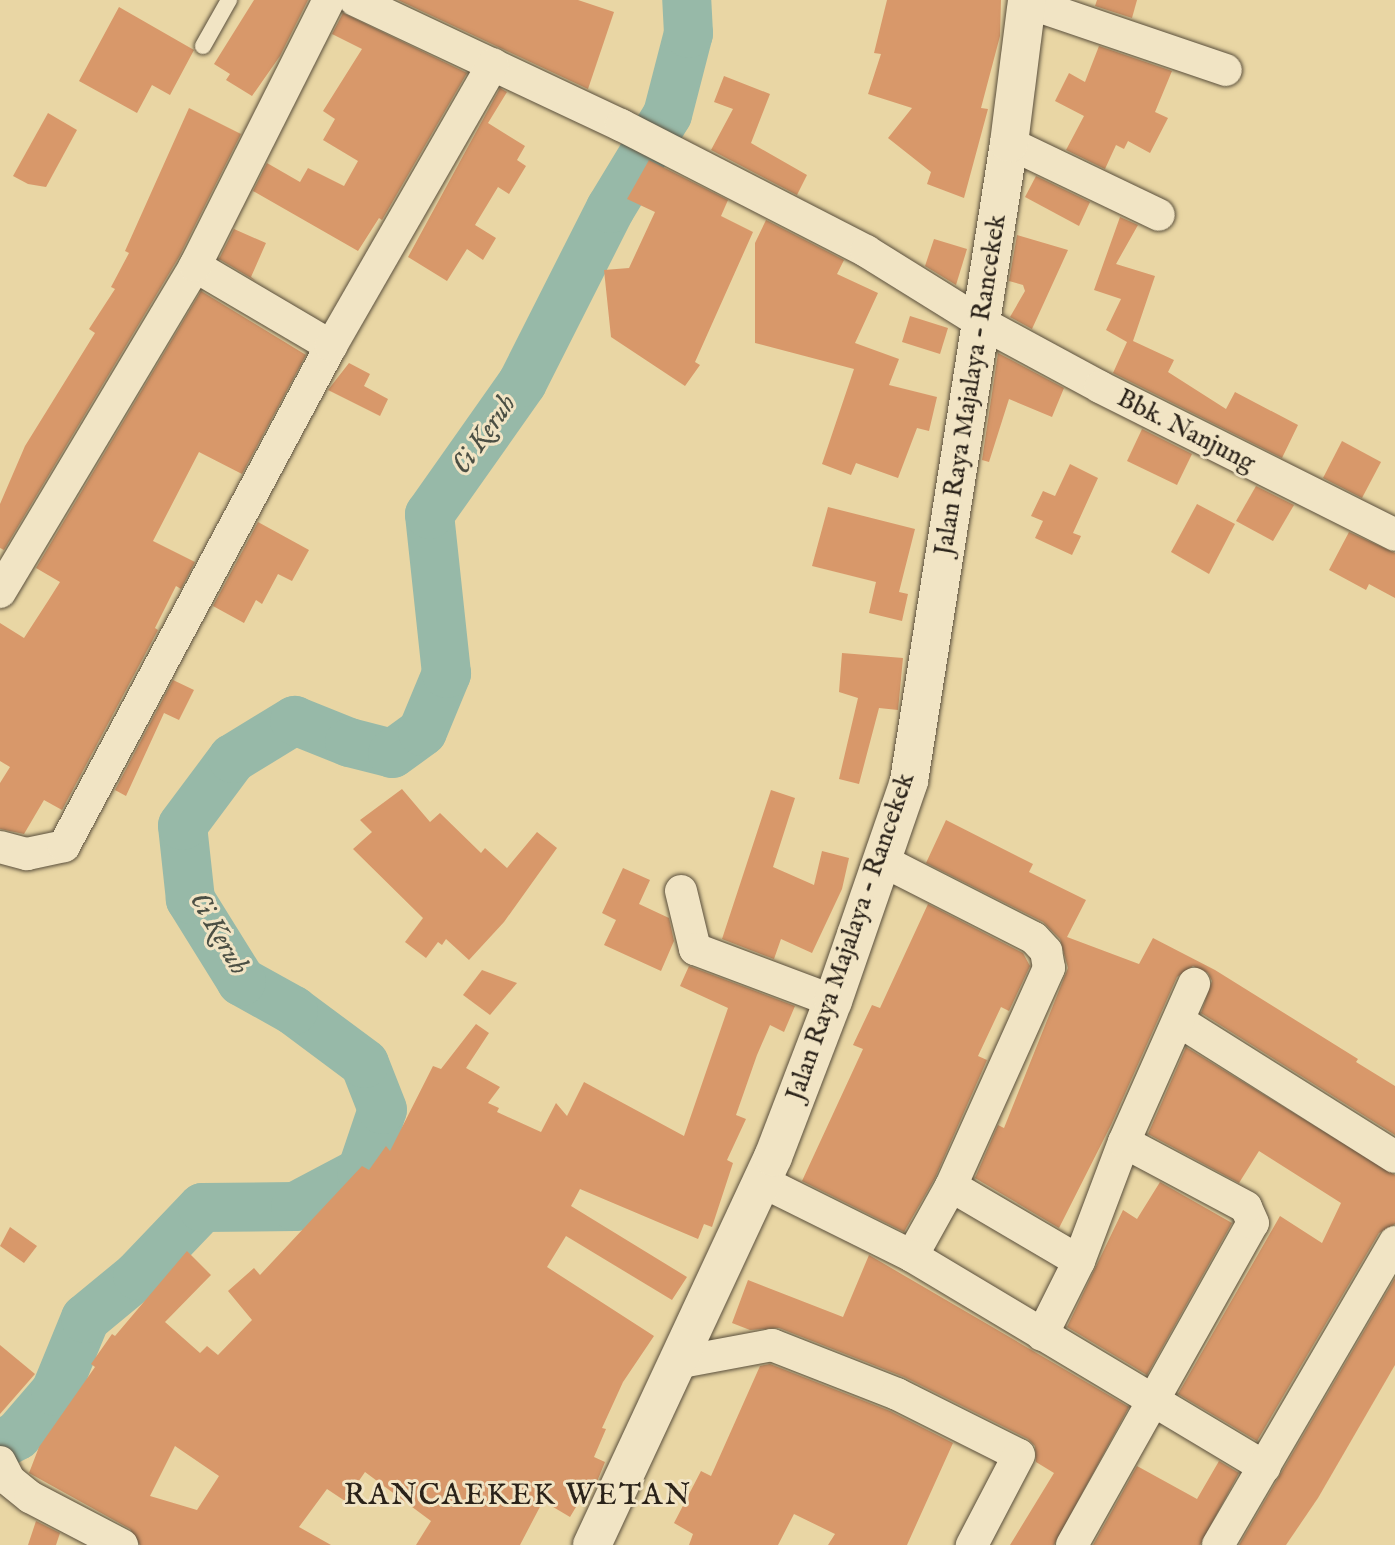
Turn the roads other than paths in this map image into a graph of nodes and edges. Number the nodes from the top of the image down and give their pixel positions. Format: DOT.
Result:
graph roads {
  1 [pos="229,0"];
  2 [pos="329,0"];
  3 [pos="355,0"];
  4 [pos="1027,1"];
  5 [pos="203,47"];
  6 [pos="493,64"];
  7 [pos="1226,70"];
  8 [pos="1009,143"];
  9 [pos="1159,215"];
  10 [pos="195,266"];
  11 [pos="980,322"];
  12 [pos="331,346"];
  13 [pos="1395,535"];
  14 [pos="0,592"];
  15 [pos="0,847"];
  16 [pos="883,861"];
  17 [pos="681,891"];
  18 [pos="1194,984"];
  19 [pos="833,1001"];
  20 [pos="1179,1021"];
  21 [pos="1124,1142"];
  22 [pos="1395,1157"];
  23 [pos="761,1181"];
  24 [pos="951,1186"];
  25 [pos="1395,1242"];
  26 [pos="912,1256"];
  27 [pos="1079,1261"];
  28 [pos="1042,1335"];
  29 [pos="676,1363"];
  30 [pos="1154,1404"];
  31 [pos="1265,1467"];
  32 [pos="5,1471"];
  33 [pos="122,1545"];
  34 [pos="592,1545"];
  35 [pos="972,1545"];
  36 [pos="1072,1545"];
  37 [pos="1218,1545"];
  1 -- 5 [label="lane"];
  2 -- 10 [label="street"];
  3 -- 6 [label="street, Bbk. Nanjung"];
  4 -- 7 [label="street"];
  4 -- 8 [label="main road, Jalan Raya Majalaya - Rancekek"];
  6 -- 11 [label="street, Bbk. Nanjung"];
  6 -- 12 [label="street"];
  8 -- 9 [label="street"];
  8 -- 11 [label="main road, Jalan Raya Majalaya - Rancekek"];
  10 -- 12 [label="street"];
  10 -- 14 [label="street"];
  11 -- 13 [label="street, Bbk. Nanjung"];
  11 -- 16 [label="main road, Jalan Raya Majalaya - Rancekek"];
  12 -- 15 [label="street"];
  16 -- 19 [label="main road, Jalan Raya Majalaya - Rancekek"];
  16 -- 24 [label="street"];
  17 -- 19 [label="street"];
  18 -- 20 [label="street"];
  19 -- 23 [label="main road, Jalan Raya Majalaya - Rancekek"];
  20 -- 21 [label="street"];
  20 -- 22 [label="street"];
  21 -- 27 [label="street"];
  21 -- 30 [label="street"];
  23 -- 26 [label="street"];
  23 -- 29 [label="main road, Jalan Raya Majalaya - Rancekek"];
  24 -- 26 [label="street"];
  24 -- 27 [label="street"];
  25 -- 31 [label="street"];
  26 -- 28 [label="street"];
  27 -- 28 [label="street"];
  28 -- 30 [label="street"];
  29 -- 34 [label="main road, Jalan Raya Majalaya - Rancekek"];
  29 -- 35 [label="street"];
  30 -- 31 [label="street"];
  30 -- 36 [label="street"];
  31 -- 37 [label="street"];
  32 -- 33 [label="street"];
}
